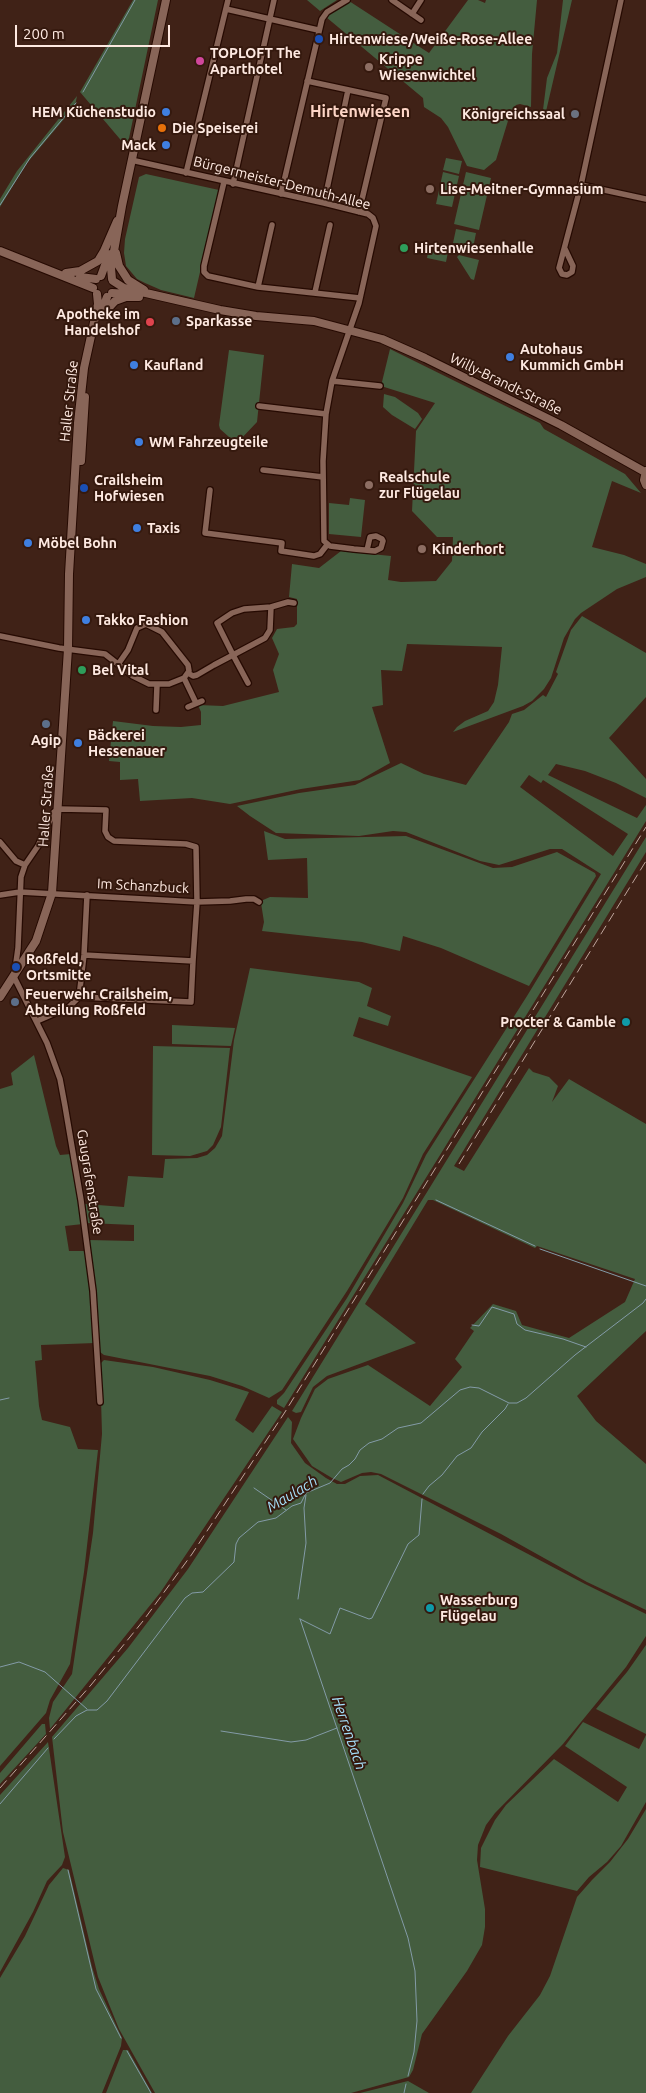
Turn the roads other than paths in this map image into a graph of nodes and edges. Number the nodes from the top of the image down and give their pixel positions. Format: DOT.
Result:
graph roads {
  1 [pos="166,0"];
  2 [pos="228,0"];
  3 [pos="274,0"];
  4 [pos="347,0"];
  5 [pos="392,0"];
  6 [pos="421,0"];
  7 [pos="621,0"];
  8 [pos="226,9"];
  9 [pos="412,14"];
  10 [pos="270,19"];
  11 [pos="421,20"];
  12 [pos="318,30"];
  13 [pos="306,81"];
  14 [pos="348,90"];
  15 [pos="131,160"];
  16 [pos="186,173"];
  17 [pos="224,182"];
  18 [pos="233,184"];
  19 [pos="580,185"];
  20 [pos="281,194"];
  21 [pos="646,199"];
  22 [pos="324,203"];
  23 [pos="122,206"];
  24 [pos="359,212"];
  25 [pos="118,219"];
  26 [pos="272,225"];
  27 [pos="330,225"];
  28 [pos="115,248"];
  29 [pos="564,249"];
  30 [pos="0,251"];
  31 [pos="44,269"];
  32 [pos="66,273"];
  33 [pos="98,277"];
  34 [pos="113,280"];
  35 [pos="258,287"];
  36 [pos="95,291"];
  37 [pos="315,292"];
  38 [pos="109,295"];
  39 [pos="139,296"];
  40 [pos="160,296"];
  41 [pos="360,298"];
  42 [pos="100,318"];
  43 [pos="351,329"];
  44 [pos="332,381"];
  45 [pos="380,386"];
  46 [pos="258,406"];
  47 [pos="326,414"];
  48 [pos="263,470"];
  49 [pos="646,472"];
  50 [pos="323,477"];
  51 [pos="646,485"];
  52 [pos="210,490"];
  53 [pos="327,545"];
  54 [pos="367,550"];
  55 [pos="70,602"];
  56 [pos="294,603"];
  57 [pos="271,607"];
  58 [pos="0,636"];
  59 [pos="72,650"];
  60 [pos="233,655"];
  61 [pos="119,663"];
  62 [pos="186,676"];
  63 [pos="248,683"];
  64 [pos="156,685"];
  65 [pos="188,707"];
  66 [pos="156,710"];
  67 [pos="59,809"];
  68 [pos="0,842"];
  69 [pos="8,852"];
  70 [pos="0,853"];
  71 [pos="25,865"];
  72 [pos="20,892"];
  73 [pos="52,894"];
  74 [pos="0,895"];
  75 [pos="87,895"];
  76 [pos="197,902"];
  77 [pos="259,902"];
  78 [pos="18,948"];
  79 [pos="30,952"];
  80 [pos="84,955"];
  81 [pos="193,961"];
  82 [pos="14,977"];
  83 [pos="0,997"];
  84 [pos="79,997"];
  85 [pos="37,1020"];
  86 [pos="100,1402"];
  1 -- 15 [label="main road"];
  2 -- 8 [label="street"];
  3 -- 10 [label="street"];
  4 -- 12 [label="street"];
  5 -- 9 [label="street"];
  6 -- 9 [label="street"];
  7 -- 19 [label="street"];
  8 -- 10 [label="street"];
  8 -- 16 [label="street"];
  9 -- 11 [label="street"];
  10 -- 12 [label="street"];
  10 -- 18 [label="street"];
  12 -- 13 [label="street"];
  13 -- 14 [label="street"];
  13 -- 20 [label="street"];
  14 -- 22 [label="street"];
  14 -- 24 [label="street"];
  15 -- 16 [label="street, Bürgermeister-Demuth-Allee"];
  15 -- 23 [label="main road"];
  16 -- 17 [label="street, Bürgermeister-Demuth-Allee"];
  17 -- 18 [label="street, Bürgermeister-Demuth-Allee"];
  17 -- 35 [label="street"];
  18 -- 20 [label="street, Bürgermeister-Demuth-Allee"];
  19 -- 21 [label="street"];
  19 -- 29 [label="street"];
  20 -- 22 [label="street, Bürgermeister-Demuth-Allee"];
  22 -- 24 [label="street, Bürgermeister-Demuth-Allee"];
  23 -- 25 [label="main road"];
  23 -- 28 [label="main road"];
  24 -- 41 [label="street, Bürgermeister-Demuth-Allee"];
  25 -- 32 [label="main road"];
  25 -- 33 [label="main road"];
  26 -- 35 [label="street"];
  27 -- 37 [label="street"];
  28 -- 34 [label="main road"];
  28 -- 40 [label="main road"];
  30 -- 31 [label="main road"];
  31 -- 32 [label="main road"];
  31 -- 36 [label="main road"];
  32 -- 33 [label="main road"];
  33 -- 34 [label="main road"];
  33 -- 36 [label="main road"];
  34 -- 38 [label="main road"];
  34 -- 40 [label="main road, Willy-Brandt-Straße"];
  35 -- 37 [label="street"];
  36 -- 38 [label="main road"];
  36 -- 55 [label="main road, Haller Straße"];
  37 -- 41 [label="street"];
  38 -- 39 [label="main road, Willy-Brandt-Straße"];
  38 -- 42 [label="main road, Haller Straße"];
  39 -- 42 [label="main road"];
  39 -- 43 [label="main road, Willy-Brandt-Straße"];
  40 -- 43 [label="main road, Willy-Brandt-Straße"];
  41 -- 43 [label="street, Bürgermeister-Demuth-Allee"];
  42 -- 55 [label="main road, Haller Straße"];
  43 -- 44 [label="street, Bürgermeister-Demuth-Allee"];
  43 -- 49 [label="main road, Willy-Brandt-Straße"];
  44 -- 45 [label="street"];
  44 -- 47 [label="street, Bürgermeister-Demuth-Allee"];
  46 -- 47 [label="street"];
  47 -- 50 [label="street, Bürgermeister-Demuth-Allee"];
  48 -- 50 [label="street"];
  49 -- 51 [label="main road"];
  50 -- 53 [label="street, Bürgermeister-Demuth-Allee"];
  52 -- 53 [label="street"];
  53 -- 54 [label="street"];
  55 -- 59 [label="main road, Haller Straße"];
  56 -- 57 [label="street"];
  57 -- 60 [label="street"];
  57 -- 60 [label="street"];
  58 -- 59 [label="street"];
  59 -- 61 [label="street"];
  59 -- 67 [label="main road, Haller Straße"];
  60 -- 62 [label="street"];
  60 -- 63 [label="street"];
  61 -- 62 [label="street"];
  61 -- 64 [label="street"];
  62 -- 64 [label="street"];
  62 -- 65 [label="street"];
  64 -- 66 [label="street"];
  67 -- 71 [label="street"];
  67 -- 73 [label="main road, Haller Straße"];
  67 -- 76 [label="street, Im Schanzbuck"];
  68 -- 69 [label="street"];
  69 -- 70 [label="street"];
  69 -- 71 [label="street"];
  71 -- 72 [label="street"];
  72 -- 73 [label="street"];
  72 -- 74 [label="street"];
  72 -- 78 [label="street"];
  73 -- 75 [label="street"];
  73 -- 79 [label="main road, Haller Straße"];
  75 -- 76 [label="street, Im Schanzbuck"];
  75 -- 80 [label="street, Im Schanzbuck"];
  76 -- 77 [label="street, Im Schanzbuck"];
  76 -- 81 [label="street, Im Schanzbuck"];
  78 -- 79 [label="street"];
  78 -- 82 [label="street"];
  79 -- 82 [label="main road, Haller Straße"];
  80 -- 81 [label="street"];
  80 -- 84 [label="street, Im Schanzbuck"];
  81 -- 84 [label="street, Im Schanzbuck"];
  82 -- 83 [label="main road, Haller Straße"];
  82 -- 85 [label="street, Gaugrafenstraße"];
  84 -- 85 [label="street"];
  85 -- 86 [label="street, Gaugrafenstraße"];
}
